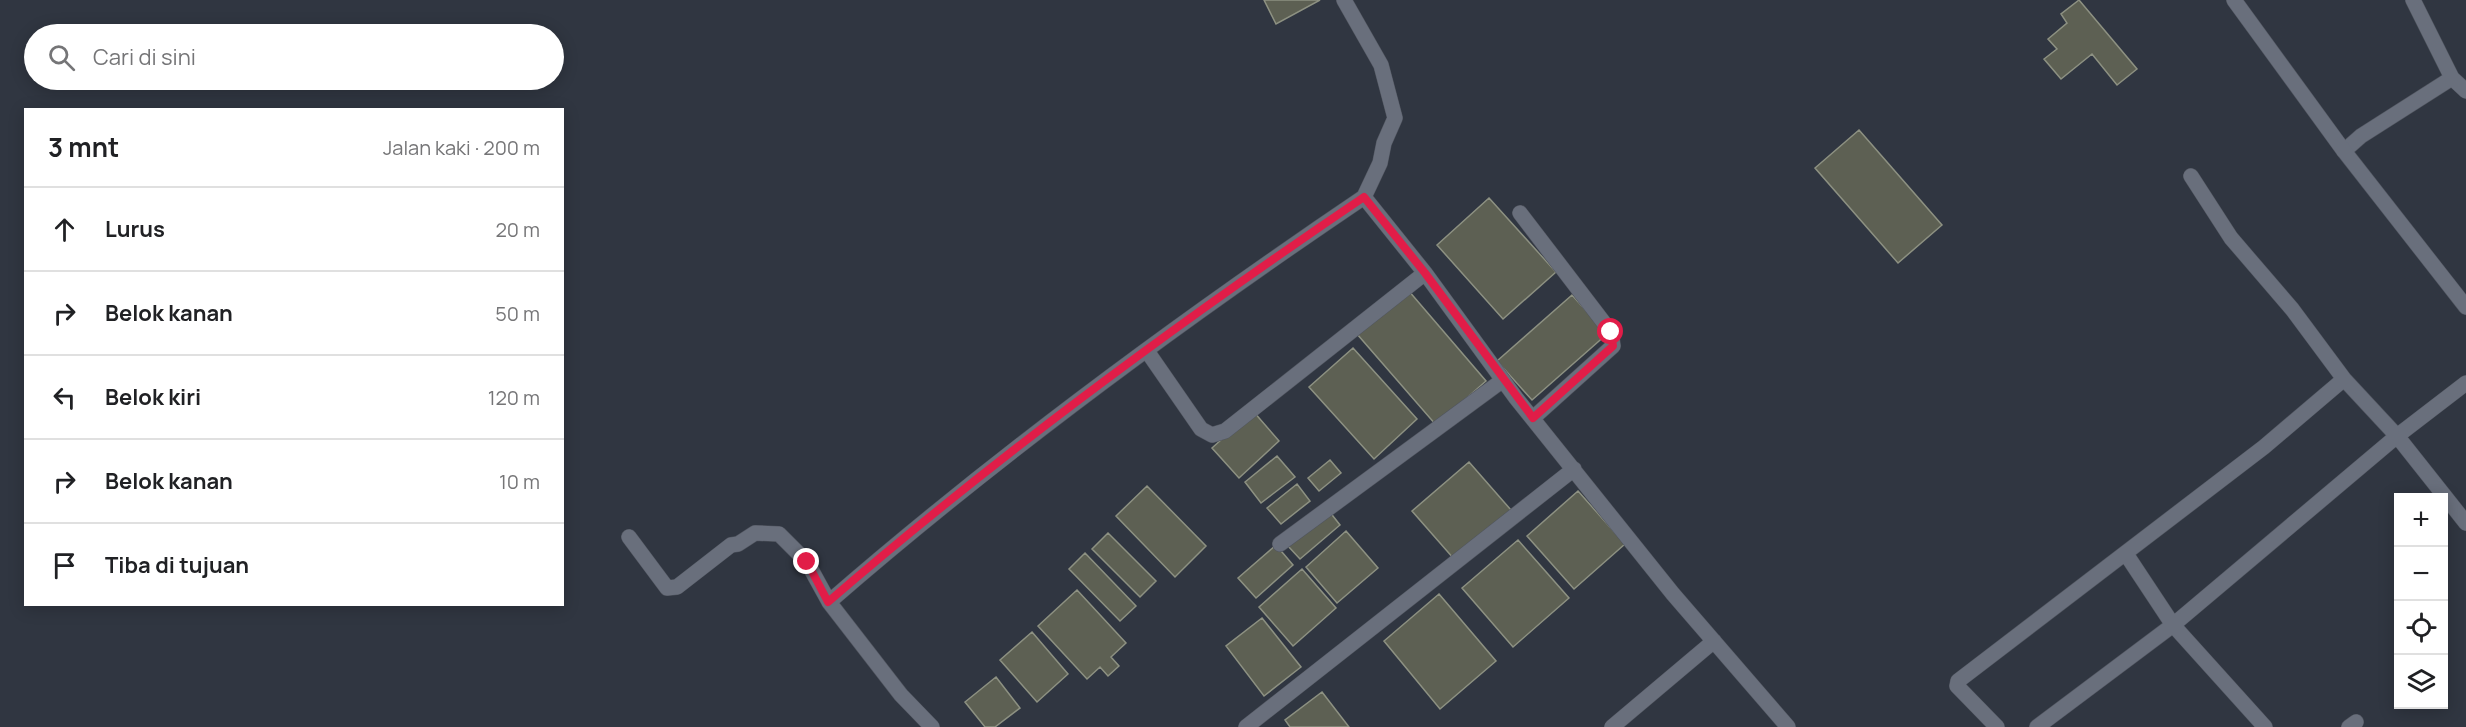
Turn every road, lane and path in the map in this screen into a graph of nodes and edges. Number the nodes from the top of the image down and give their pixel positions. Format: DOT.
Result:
graph roads {
  1 [pos="1344,0"];
  2 [pos="2234,0"];
  3 [pos="2413,0"];
  4 [pos="2452,78"];
  5 [pos="2466,91"];
  6 [pos="2344,152"];
  7 [pos="2191,177"];
  8 [pos="1364,197"];
  9 [pos="1520,213"];
  10 [pos="1425,273"];
  11 [pos="2466,307"];
  12 [pos="1147,351"];
  13 [pos="2344,379"];
  14 [pos="1503,380"];
  15 [pos="2466,383"];
  16 [pos="1533,418"];
  17 [pos="2397,436"];
  18 [pos="1574,469"];
  19 [pos="2466,523"];
  20 [pos="630,537"];
  21 [pos="1280,544"];
  22 [pos="2126,554"];
  23 [pos="828,602"];
  24 [pos="2173,626"];
  25 [pos="1714,641"];
  26 [pos="932,727"];
  27 [pos="1246,727"];
  28 [pos="1612,727"];
  29 [pos="1788,727"];
  30 [pos="1997,727"];
  31 [pos="2037,727"];
  32 [pos="2265,727"];
  1 -- 8 [label="street"];
  2 -- 6 [label="street"];
  3 -- 4 [label="street"];
  4 -- 5 [label="street"];
  4 -- 6 [label="street"];
  6 -- 11 [label="street"];
  7 -- 13 [label="street"];
  8 -- 10 [label="street"];
  8 -- 12 [label="street"];
  9 -- 16 [label="street"];
  10 -- 12 [label="street"];
  10 -- 14 [label="street"];
  12 -- 23 [label="street"];
  13 -- 17 [label="street"];
  13 -- 22 [label="street"];
  14 -- 16 [label="street"];
  14 -- 21 [label="street"];
  15 -- 17 [label="street"];
  16 -- 18 [label="street"];
  17 -- 19 [label="street"];
  17 -- 24 [label="street"];
  18 -- 25 [label="street"];
  18 -- 27 [label="street"];
  20 -- 23 [label="street"];
  22 -- 24 [label="street"];
  22 -- 30 [label="street"];
  23 -- 26 [label="street"];
  24 -- 31 [label="street"];
  24 -- 32 [label="street"];
  25 -- 28 [label="street"];
  25 -- 29 [label="street"];
}
